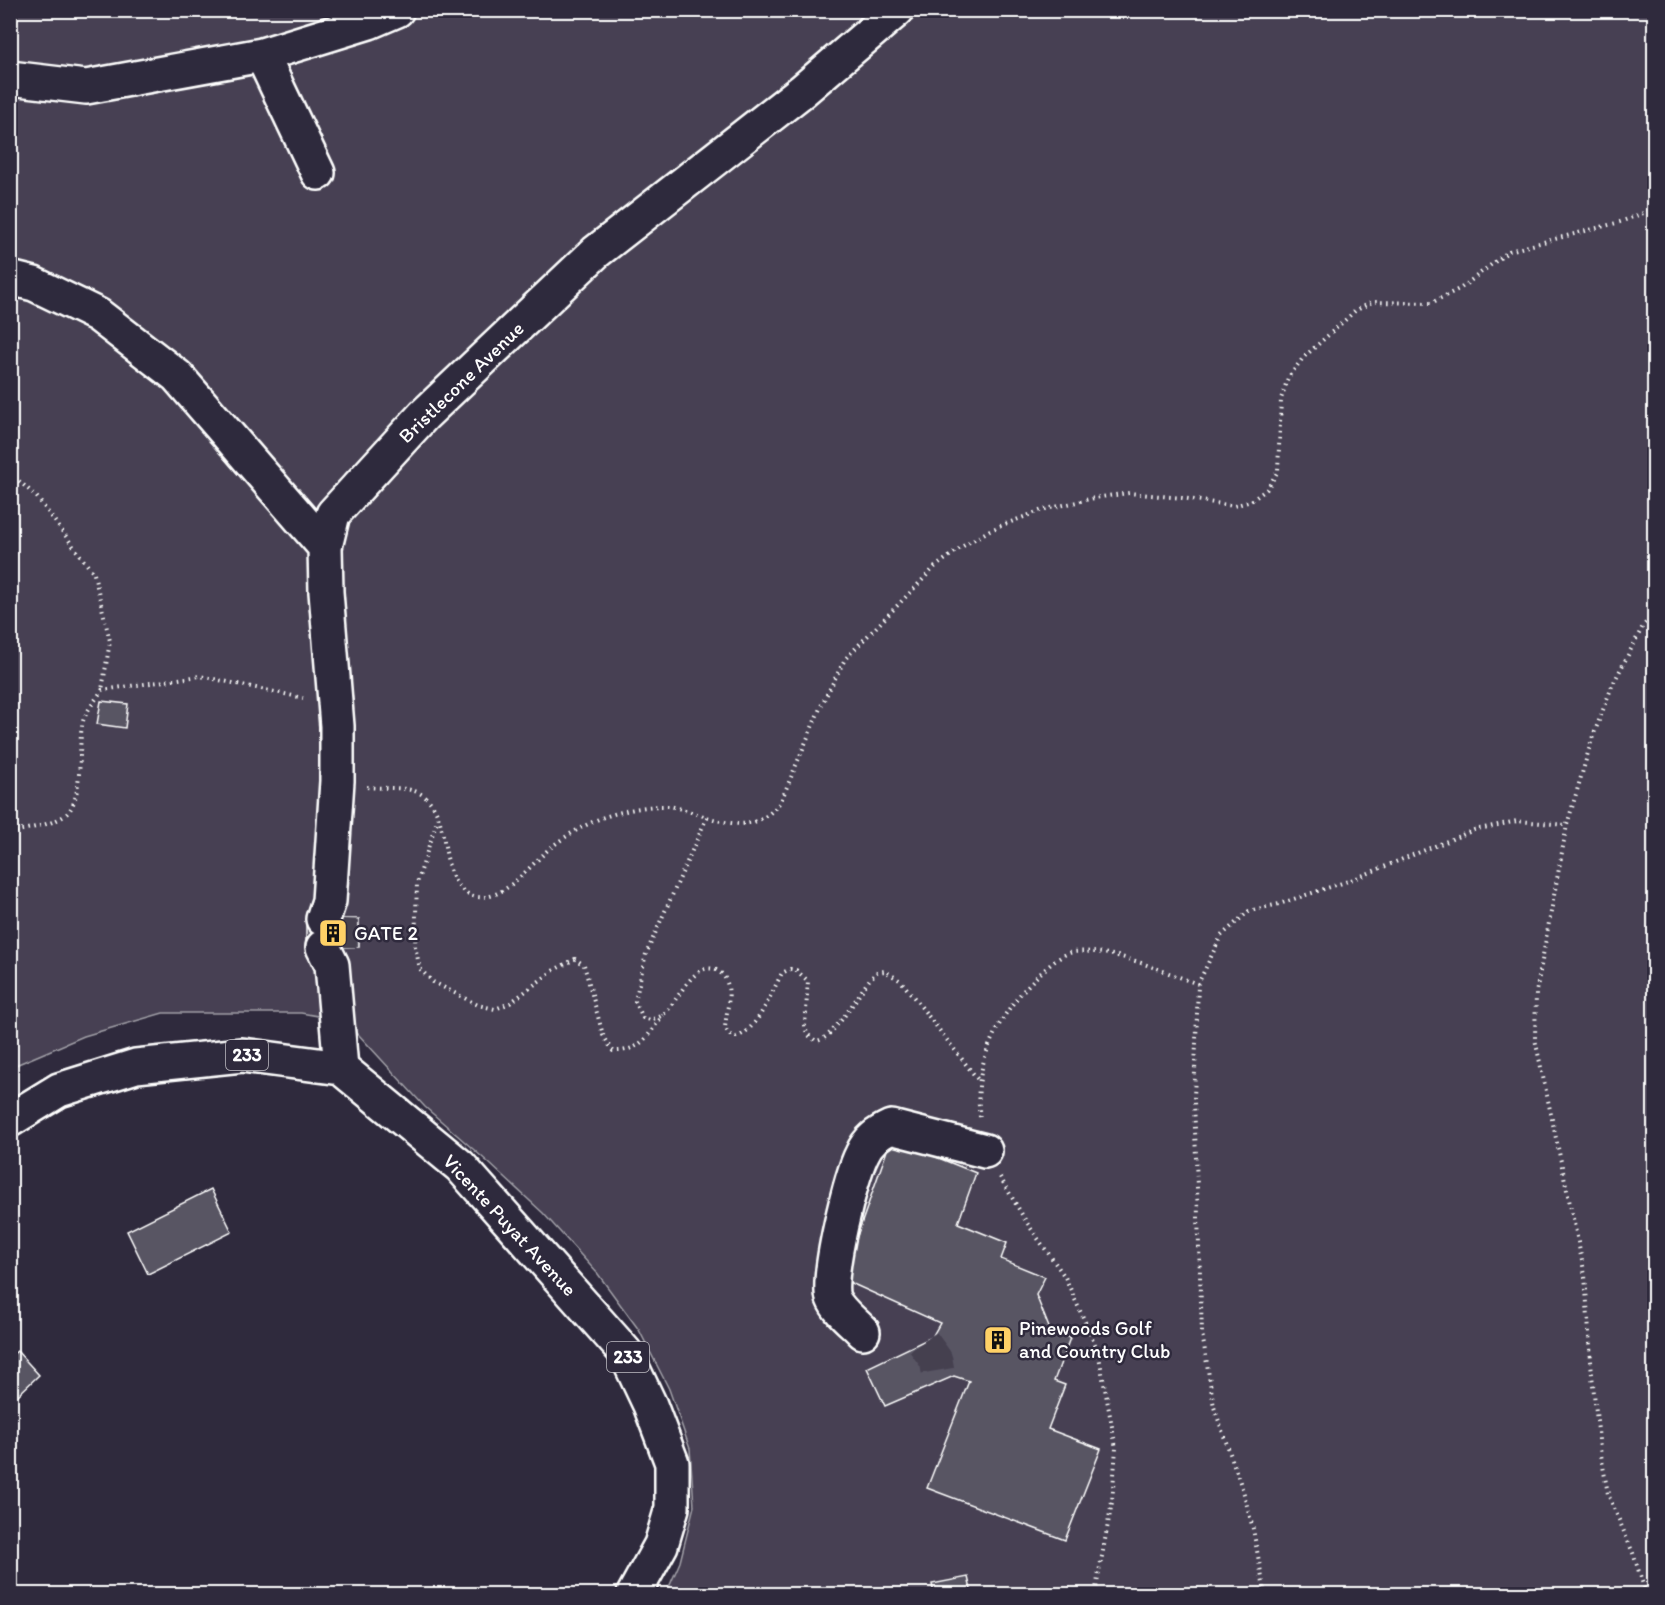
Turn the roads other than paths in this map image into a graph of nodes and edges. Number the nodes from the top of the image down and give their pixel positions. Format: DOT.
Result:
graph roads {
  1 [pos="397,10"];
  2 [pos="897,10"];
  3 [pos="262,54"];
  4 [pos="10,78"];
  5 [pos="318,173"];
  6 [pos="10,278"];
  7 [pos="325,547"];
  8 [pos="341,1068"];
  9 [pos="10,1120"];
  10 [pos="985,1151"];
  11 [pos="863,1332"];
  12 [pos="634,1594"];
  1 -- 3 [label="street"];
  2 -- 7 [label="street, Bristlecone Avenue"];
  3 -- 4 [label="street"];
  3 -- 5 [label="street"];
  6 -- 7 [label="street"];
  7 -- 8 [label="street, Bristlecone Avenue"];
  8 -- 9 [label="street, 233"];
  8 -- 12 [label="street, Vicente Puyat Avenue / 233"];
  10 -- 11 [label="street"];
}
